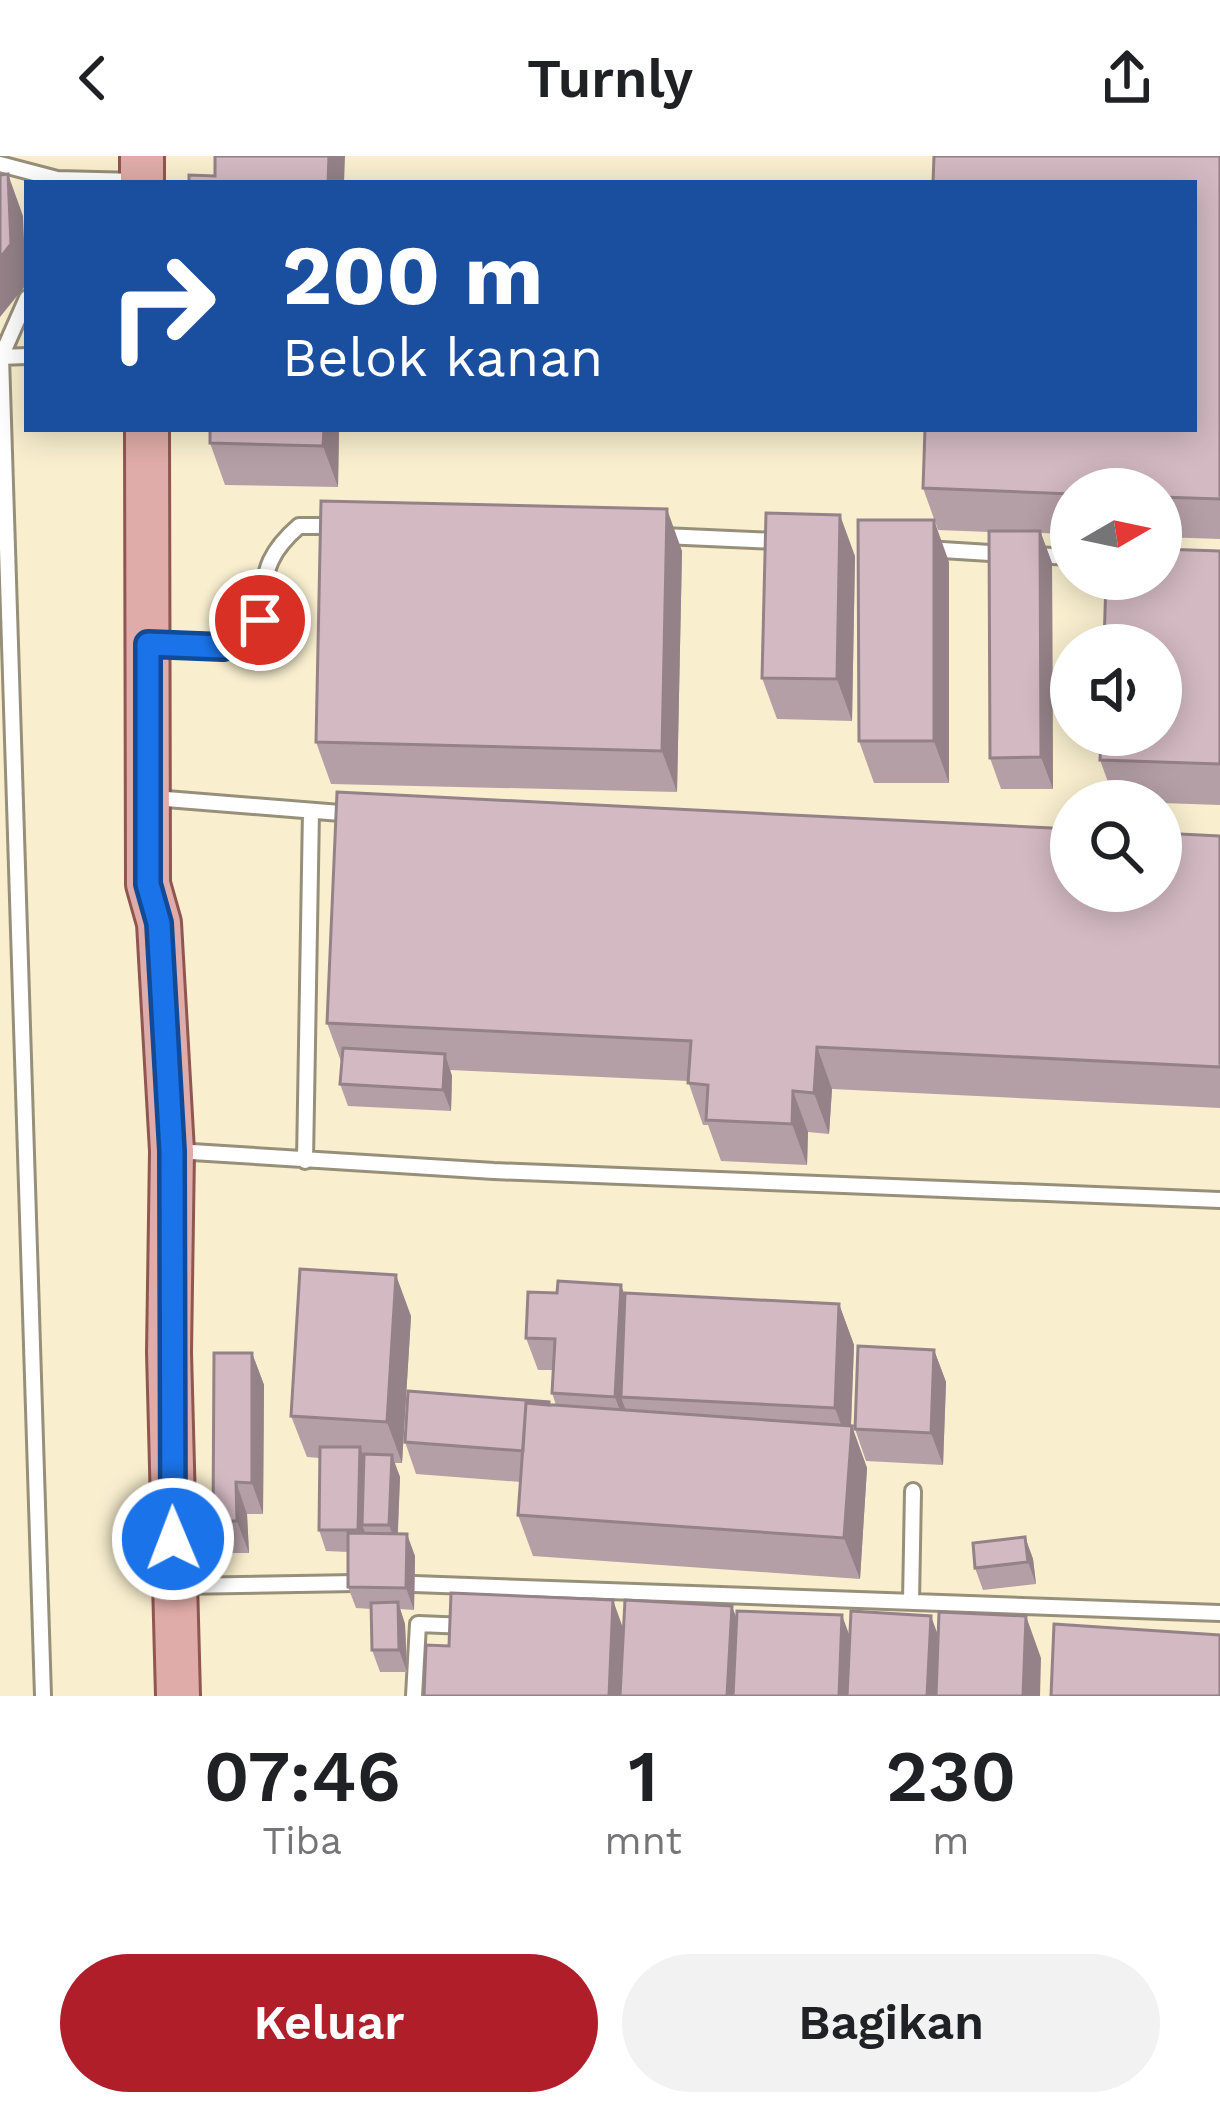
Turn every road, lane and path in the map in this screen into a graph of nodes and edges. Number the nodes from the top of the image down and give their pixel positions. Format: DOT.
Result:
graph roads {
  1 [pos="0,164"];
  2 [pos="142,173"];
  3 [pos="24,305"];
  4 [pos="0,357"];
  5 [pos="147,432"];
  6 [pos="362,526"];
  7 [pos="654,536"];
  8 [pos="792,542"];
  9 [pos="908,548"];
  10 [pos="1050,556"];
  11 [pos="148,644"];
  12 [pos="150,798"];
  13 [pos="311,811"];
  14 [pos="380,816"];
  15 [pos="172,1151"];
  16 [pos="305,1161"];
  17 [pos="1220,1199"];
  18 [pos="913,1491"];
  19 [pos="356,1583"];
  20 [pos="414,1584"];
  21 [pos="174,1586"];
  22 [pos="911,1602"];
  23 [pos="1220,1613"];
  24 [pos="489,1627"];
  25 [pos="43,1696"];
  26 [pos="178,1696"];
  27 [pos="414,1696"];
  1 -- 2 [label="lane"];
  3 -- 4 [label="lane"];
  4 -- 25 [label="lane"];
  5 -- 11 [label="main road"];
  6 -- 11 [label="lane"];
  7 -- 8 [label="lane"];
  9 -- 10 [label="lane"];
  11 -- 12 [label="main road"];
  12 -- 13 [label="lane"];
  12 -- 15 [label="main road"];
  13 -- 14 [label="lane"];
  13 -- 16 [label="lane"];
  15 -- 16 [label="lane"];
  15 -- 21 [label="main road"];
  16 -- 17 [label="lane"];
  18 -- 22 [label="lane"];
  19 -- 21 [label="lane"];
  20 -- 22 [label="lane"];
  21 -- 26 [label="main road"];
  22 -- 23 [label="lane"];
  24 -- 27 [label="lane"];
}
